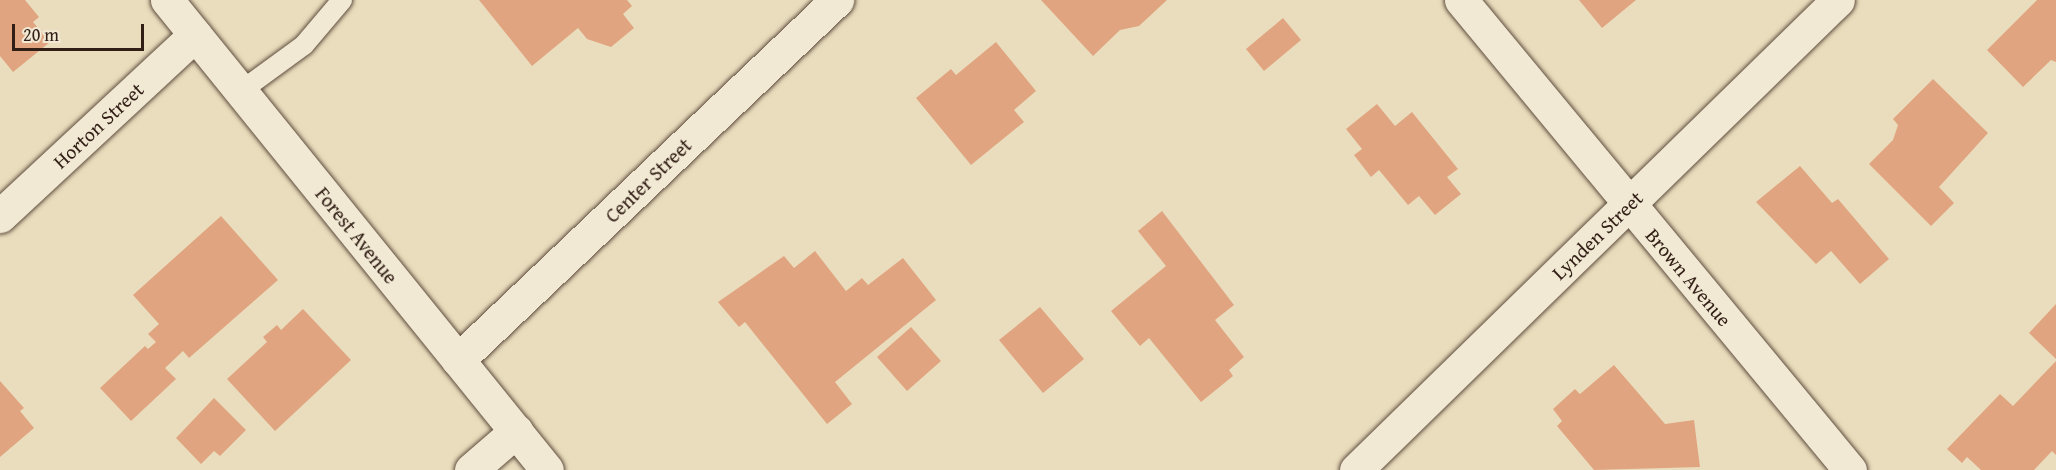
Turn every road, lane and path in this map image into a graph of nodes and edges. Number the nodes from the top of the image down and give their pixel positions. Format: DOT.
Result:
graph roads {
  1 [pos="167,0"];
  2 [pos="342,0"];
  3 [pos="837,0"];
  4 [pos="1461,0"];
  5 [pos="1838,0"];
  6 [pos="195,35"];
  7 [pos="241,91"];
  8 [pos="1628,204"];
  9 [pos="0,216"];
  10 [pos="458,360"];
  11 [pos="516,431"];
  12 [pos="471,470"];
  13 [pos="547,470"];
  14 [pos="1356,470"];
  15 [pos="1850,470"];
  1 -- 6 [label="street, Forest Avenue"];
  2 -- 7 [label="lane"];
  3 -- 10 [label="street, Center Street"];
  4 -- 8 [label="street, Brown Avenue"];
  5 -- 8 [label="street, Lynden Street"];
  6 -- 7 [label="street, Forest Avenue"];
  6 -- 9 [label="street, Horton Street"];
  7 -- 10 [label="street, Forest Avenue"];
  8 -- 14 [label="street, Lynden Street"];
  8 -- 15 [label="street, Brown Avenue"];
  10 -- 11 [label="street, Forest Avenue"];
  11 -- 12 [label="street"];
  11 -- 13 [label="street, Forest Avenue"];
}
